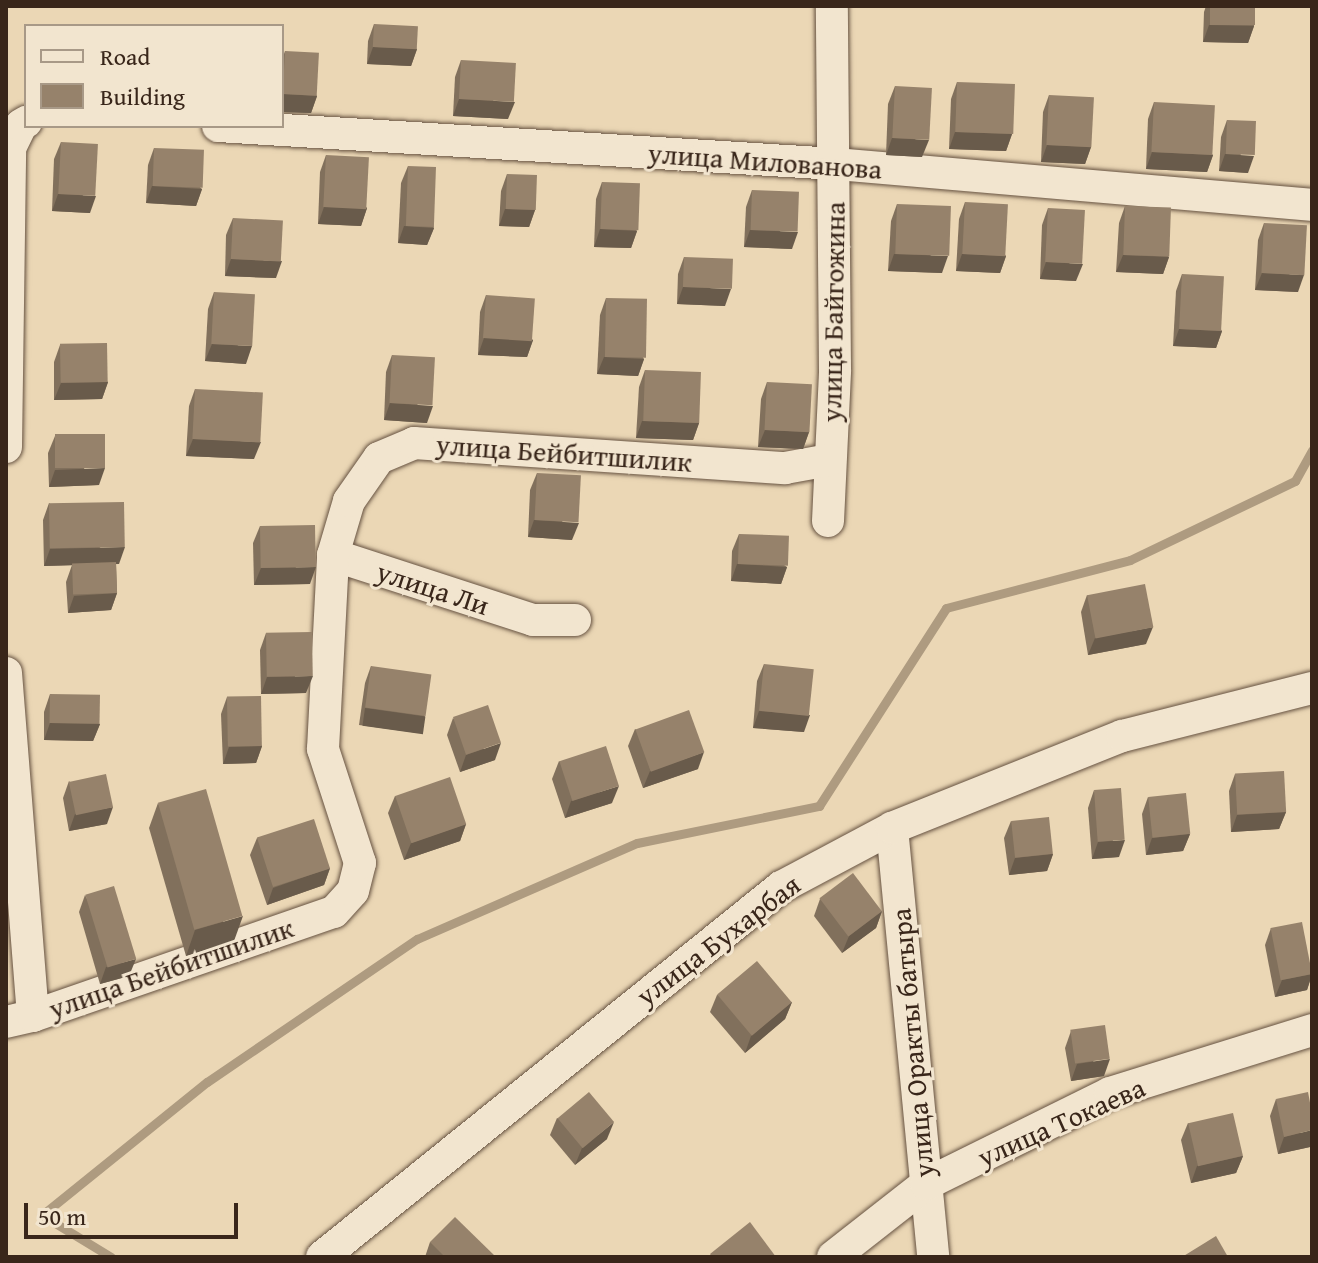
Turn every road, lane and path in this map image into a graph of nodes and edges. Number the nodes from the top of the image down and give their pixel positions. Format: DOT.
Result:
graph roads {
  1 [pos="832,6"];
  2 [pos="24,123"];
  3 [pos="251,128"];
  4 [pos="836,164"];
  5 [pos="1312,205"];
  6 [pos="6,447"];
  7 [pos="829,460"];
  8 [pos="828,521"];
  9 [pos="333,555"];
  10 [pos="575,620"];
  11 [pos="6,673"];
  12 [pos="1312,688"];
  13 [pos="892,828"];
  14 [pos="20,1019"];
  15 [pos="1312,1030"];
  16 [pos="926,1184"];
  17 [pos="322,1257"];
  18 [pos="833,1257"];
  19 [pos="933,1257"];
  1 -- 4 [label="street, улица Байгожина"];
  2 -- 6 [label="street"];
  3 -- 4 [label="street, улица Милованова"];
  4 -- 5 [label="street, улица Милованова"];
  4 -- 7 [label="street, улица Байгожина"];
  7 -- 8 [label="street, улица Байгожина"];
  7 -- 9 [label="street, улица Бейбитшилик"];
  9 -- 10 [label="street, улица Ли"];
  9 -- 14 [label="street, улица Бейбитшилик"];
  11 -- 14 [label="street"];
  12 -- 13 [label="street, улица Бухарбая"];
  13 -- 16 [label="street, улица Оракты батыра"];
  13 -- 17 [label="street, улица Бухарбая"];
  15 -- 16 [label="street, улица Токаева"];
  16 -- 18 [label="street, улица Токаева"];
  16 -- 19 [label="street, улица Оракты батыра"];
}
